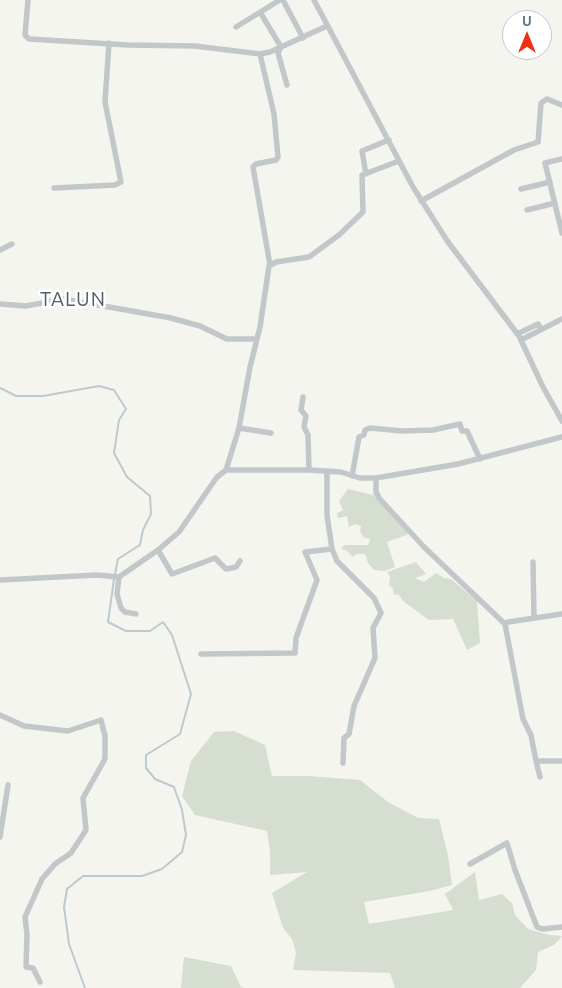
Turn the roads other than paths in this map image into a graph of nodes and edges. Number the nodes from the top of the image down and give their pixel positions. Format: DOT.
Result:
graph roads {
  1 [pos="28,0"];
  2 [pos="282,0"];
  3 [pos="314,0"];
  4 [pos="260,12"];
  5 [pos="327,26"];
  6 [pos="236,27"];
  7 [pos="303,38"];
  8 [pos="109,44"];
  9 [pos="281,47"];
  10 [pos="260,54"];
  11 [pos="288,85"];
  12 [pos="562,104"];
  13 [pos="389,140"];
  14 [pos="562,159"];
  15 [pos="399,161"];
  16 [pos="366,174"];
  17 [pos="550,182"];
  18 [pos="54,188"];
  19 [pos="521,189"];
  20 [pos="421,201"];
  21 [pos="555,203"];
  22 [pos="527,210"];
  23 [pos="560,213"];
  24 [pos="562,233"];
  25 [pos="12,244"];
  26 [pos="0,250"];
  27 [pos="270,265"];
  28 [pos="0,304"];
  29 [pos="562,319"];
  30 [pos="519,337"];
  31 [pos="257,338"];
  32 [pos="303,397"];
  33 [pos="562,421"];
  34 [pos="238,428"];
  35 [pos="271,433"];
  36 [pos="562,437"];
  37 [pos="480,459"];
  38 [pos="226,470"];
  39 [pos="308,470"];
  40 [pos="327,471"];
  41 [pos="352,476"];
  42 [pos="376,478"];
  43 [pos="332,549"];
  44 [pos="158,550"];
  45 [pos="240,561"];
  46 [pos="534,562"];
  47 [pos="118,577"];
  48 [pos="0,580"];
  49 [pos="136,614"];
  50 [pos="562,614"];
  51 [pos="534,618"];
  52 [pos="505,624"];
  53 [pos="201,654"];
  54 [pos="0,715"];
  55 [pos="562,760"];
  56 [pos="536,761"];
  57 [pos="343,763"];
  58 [pos="540,777"];
  59 [pos="8,786"];
  60 [pos="0,837"];
  61 [pos="470,864"];
  62 [pos="562,927"];
  63 [pos="40,982"];
  1 -- 8 [label="street"];
  2 -- 4 [label="street"];
  2 -- 7 [label="street"];
  3 -- 5 [label="street"];
  4 -- 6 [label="street"];
  4 -- 9 [label="street"];
  5 -- 7 [label="street"];
  5 -- 13 [label="street"];
  7 -- 9 [label="street"];
  8 -- 10 [label="street"];
  8 -- 18 [label="street"];
  9 -- 10 [label="street"];
  9 -- 11 [label="street"];
  10 -- 27 [label="street"];
  12 -- 20 [label="street"];
  13 -- 15 [label="street"];
  13 -- 16 [label="street"];
  14 -- 17 [label="street"];
  15 -- 16 [label="street"];
  15 -- 20 [label="street"];
  16 -- 27 [label="street"];
  17 -- 19 [label="street"];
  17 -- 21 [label="street"];
  20 -- 30 [label="street"];
  21 -- 22 [label="street"];
  21 -- 23 [label="street"];
  23 -- 24 [label="street"];
  25 -- 26 [label="street"];
  27 -- 31 [label="street"];
  28 -- 31 [label="street"];
  29 -- 30 [label="street"];
  30 -- 33 [label="street"];
  31 -- 34 [label="street"];
  32 -- 39 [label="street"];
  34 -- 35 [label="street"];
  34 -- 38 [label="street"];
  36 -- 37 [label="street"];
  37 -- 41 [label="street"];
  37 -- 42 [label="street"];
  38 -- 39 [label="street"];
  38 -- 44 [label="street"];
  39 -- 40 [label="street"];
  40 -- 41 [label="street"];
  40 -- 43 [label="street"];
  41 -- 42 [label="street"];
  42 -- 52 [label="street"];
  43 -- 53 [label="street"];
  43 -- 57 [label="street"];
  44 -- 45 [label="street"];
  44 -- 47 [label="street"];
  46 -- 51 [label="street"];
  47 -- 48 [label="street"];
  47 -- 49 [label="street"];
  50 -- 51 [label="street"];
  51 -- 52 [label="street"];
  52 -- 56 [label="street"];
  54 -- 63 [label="street"];
  55 -- 56 [label="street"];
  56 -- 58 [label="street"];
  59 -- 60 [label="street"];
  61 -- 62 [label="street"];
}
